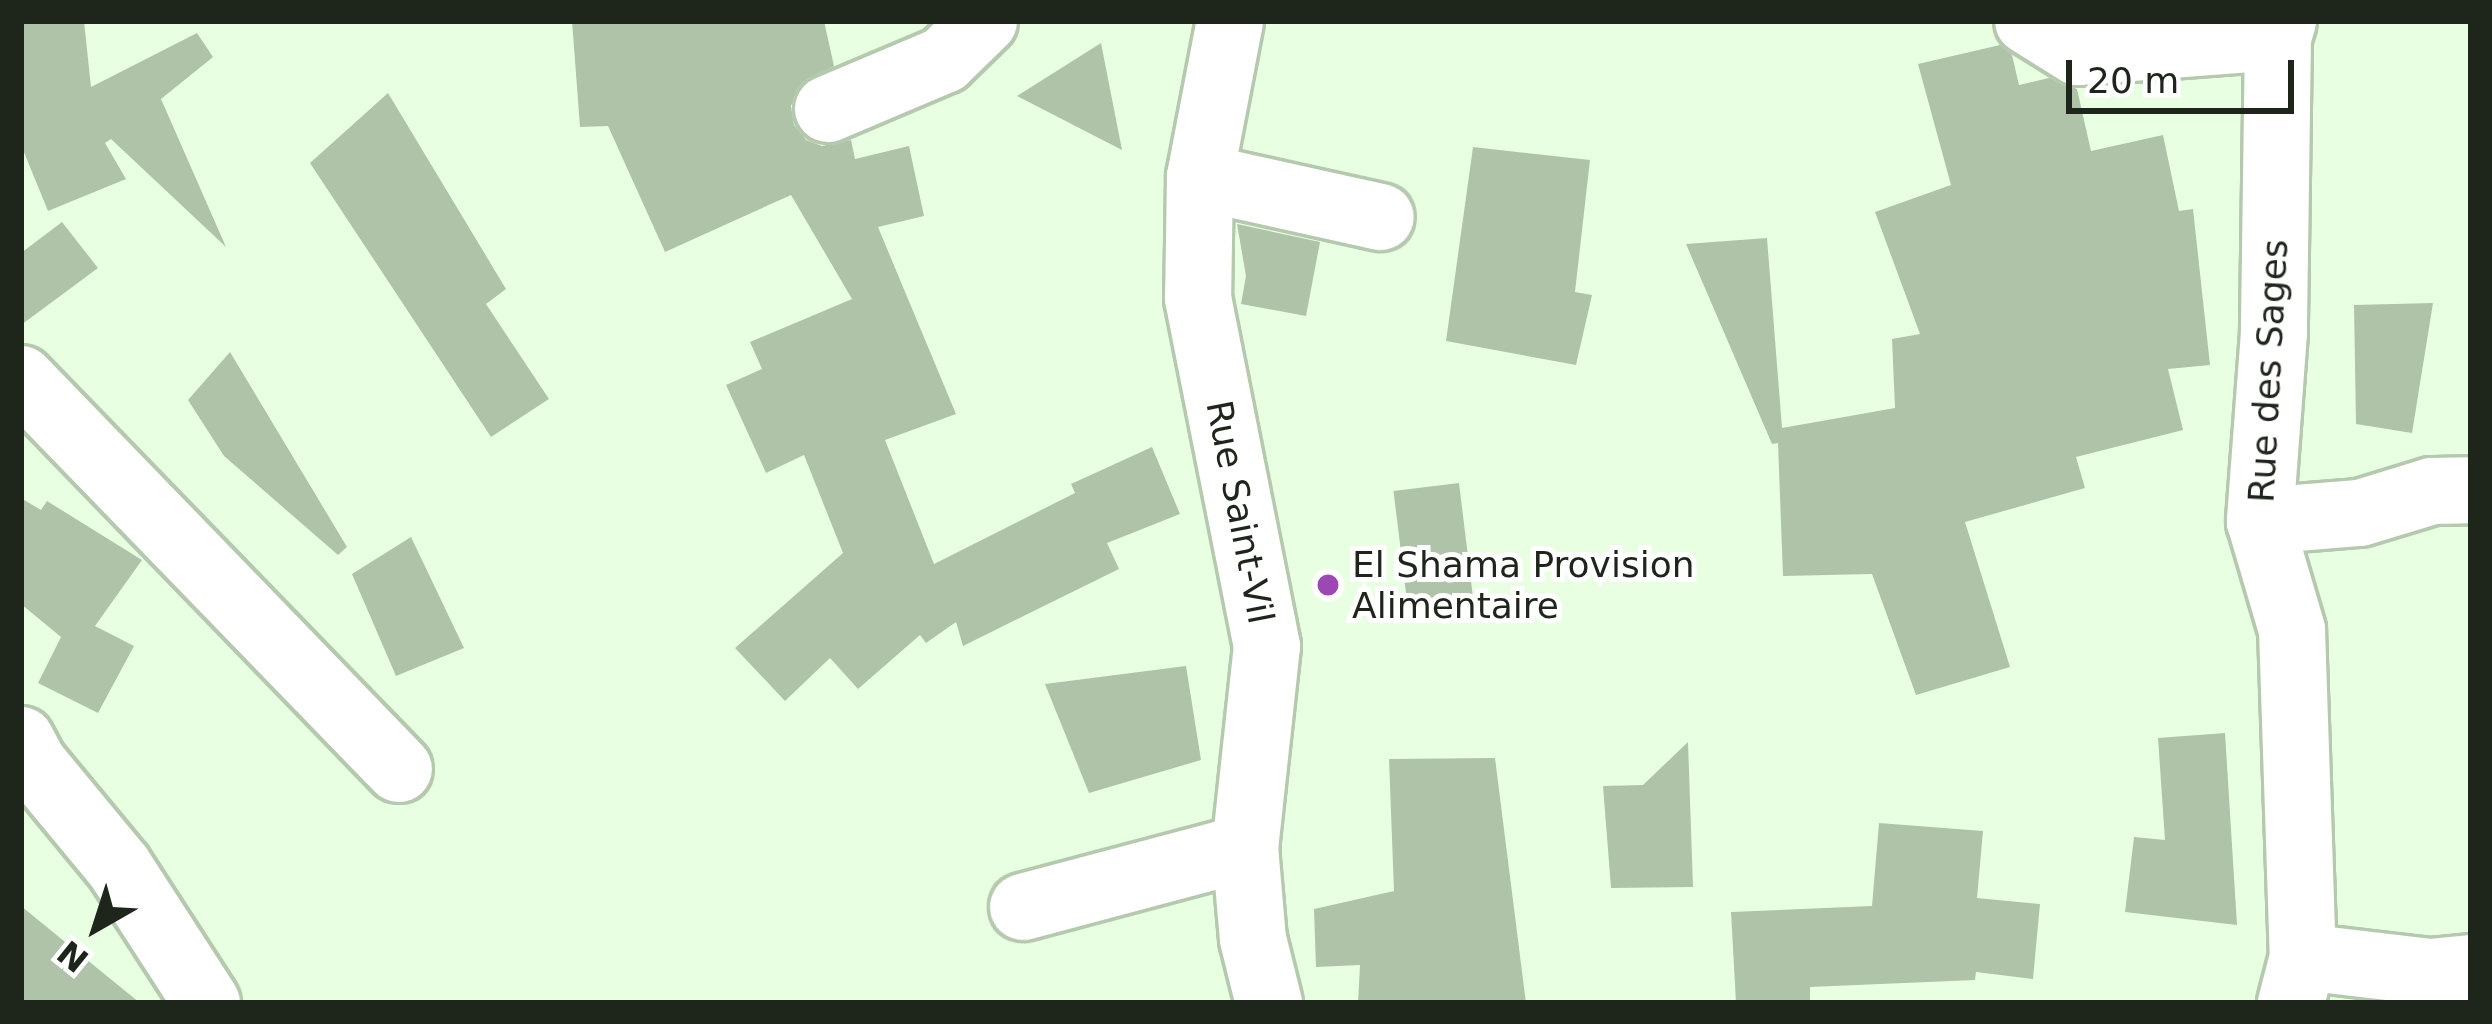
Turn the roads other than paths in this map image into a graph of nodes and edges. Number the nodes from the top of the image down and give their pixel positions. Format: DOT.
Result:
graph roads {
  1 [pos="984,21"];
  2 [pos="1230,21"];
  3 [pos="2029,21"];
  4 [pos="2281,29"];
  5 [pos="828,109"];
  6 [pos="1200,177"];
  7 [pos="1381,217"];
  8 [pos="21,380"];
  9 [pos="2471,490"];
  10 [pos="2260,521"];
  11 [pos="21,740"];
  12 [pos="399,769"];
  13 [pos="1245,848"];
  14 [pos="1023,907"];
  15 [pos="2471,968"];
  16 [pos="2297,980"];
  17 [pos="207,1003"];
  18 [pos="1269,1003"];
  1 -- 5 [label="street"];
  2 -- 6 [label="street, Rue Saint-Vil"];
  3 -- 4 [label="street"];
  4 -- 10 [label="street, Rue des Sages"];
  6 -- 7 [label="street"];
  6 -- 13 [label="street, Rue Saint-Vil"];
  8 -- 12 [label="street"];
  9 -- 10 [label="street"];
  10 -- 16 [label="street, Rue des Sages"];
  11 -- 17 [label="street"];
  13 -- 14 [label="street"];
  13 -- 18 [label="street, Rue Saint-Vil"];
  15 -- 16 [label="street"];
}
